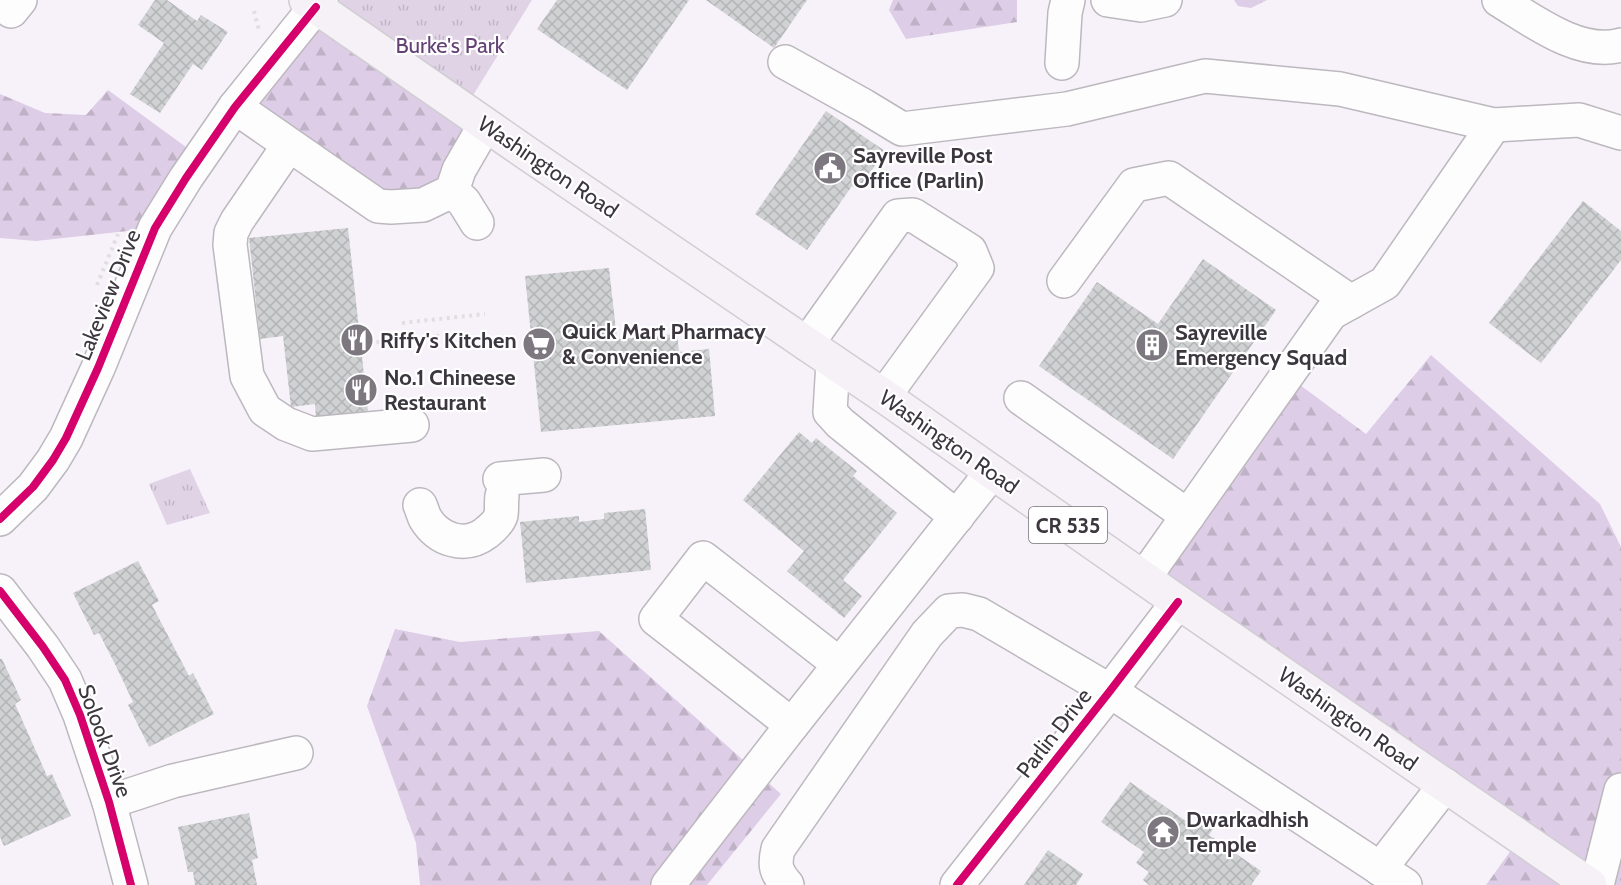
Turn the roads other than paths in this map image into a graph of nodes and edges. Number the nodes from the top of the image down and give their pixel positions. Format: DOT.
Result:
graph roads {
  1 [pos="1068,0"];
  2 [pos="1108,0"];
  3 [pos="1165,0"];
  4 [pos="1499,0"];
  5 [pos="314,2"];
  6 [pos="1618,43"];
  7 [pos="785,62"];
  8 [pos="1062,63"];
  9 [pos="235,107"];
  10 [pos="485,125"];
  11 [pos="1494,125"];
  12 [pos="1621,133"];
  13 [pos="289,145"];
  14 [pos="452,191"];
  15 [pos="477,223"];
  16 [pos="1064,281"];
  17 [pos="1351,302"];
  18 [pos="820,353"];
  19 [pos="885,396"];
  20 [pos="1021,398"];
  21 [pos="412,425"];
  22 [pos="992,472"];
  23 [pos="544,475"];
  24 [pos="420,504"];
  25 [pos="1188,516"];
  26 [pos="957,517"];
  27 [pos="0,519"];
  28 [pos="1144,578"];
  29 [pos="0,591"];
  30 [pos="1178,602"];
  31 [pos="839,664"];
  32 [pos="1110,691"];
  33 [pos="792,725"];
  34 [pos="296,753"];
  35 [pos="1445,785"];
  36 [pos="1621,790"];
  37 [pos="109,802"];
  38 [pos="1392,877"];
  39 [pos="131,885"];
  40 [pos="668,885"];
  41 [pos="787,885"];
  42 [pos="957,885"];
  43 [pos="1590,885"];
  44 [pos="1597,885"];
  1 -- 8 [label="street"];
  2 -- 3 [label="street"];
  4 -- 6 [label="street"];
  5 -- 9 [label="street, Lakeview Drive"];
  5 -- 10 [label="main road, Washington Road / CR 535"];
  7 -- 11 [label="street"];
  9 -- 13 [label="street"];
  9 -- 27 [label="street, Lakeview Drive"];
  10 -- 14 [label="street"];
  10 -- 18 [label="main road, Washington Road / CR 535"];
  11 -- 12 [label="street"];
  11 -- 17 [label="street"];
  13 -- 14 [label="street"];
  13 -- 21 [label="street"];
  14 -- 15 [label="street"];
  16 -- 17 [label="street"];
  17 -- 25 [label="street"];
  18 -- 19 [label="main road, Washington Road / CR 535"];
  18 -- 19 [label="street"];
  18 -- 26 [label="street"];
  19 -- 22 [label="main road, Washington Road / CR 535"];
  20 -- 25 [label="street"];
  22 -- 26 [label="street"];
  22 -- 28 [label="main road, Washington Road / CR 535"];
  23 -- 24 [label="street"];
  25 -- 28 [label="street"];
  26 -- 31 [label="street"];
  28 -- 30 [label="main road, Washington Road / CR 535"];
  29 -- 37 [label="street, Solook Drive"];
  30 -- 32 [label="street, Parlin Drive"];
  30 -- 35 [label="main road, Washington Road / CR 535"];
  31 -- 33 [label="street"];
  31 -- 33 [label="street"];
  32 -- 38 [label="street"];
  32 -- 41 [label="street"];
  32 -- 42 [label="street, Parlin Drive"];
  33 -- 40 [label="street"];
  34 -- 37 [label="street"];
  35 -- 38 [label="street"];
  35 -- 43 [label="main road, Washington Road / CR 535"];
  36 -- 44 [label="street"];
  37 -- 39 [label="street, Solook Drive"];
}
